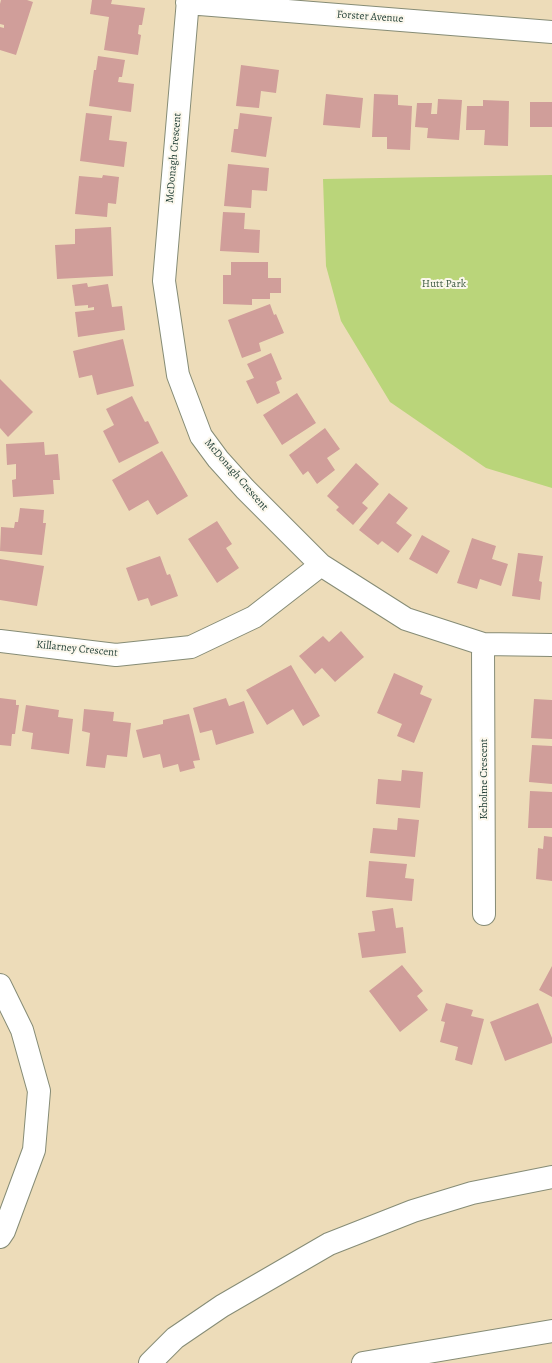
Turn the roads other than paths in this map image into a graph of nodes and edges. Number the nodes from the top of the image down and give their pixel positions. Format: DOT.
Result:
graph roads {
  1 [pos="187,2"];
  2 [pos="552,32"];
  3 [pos="321,565"];
  4 [pos="0,640"];
  5 [pos="484,644"];
  6 [pos="552,645"];
  7 [pos="484,914"];
  8 [pos="0,985"];
  9 [pos="552,1177"];
  10 [pos="0,1237"];
  11 [pos="552,1331"];
  12 [pos="150,1363"];
  13 [pos="363,1363"];
  1 -- 2 [label="main road, Forster Avenue"];
  1 -- 3 [label="main road, McDonagh Crescent"];
  3 -- 4 [label="main road, Killarney Crescent"];
  3 -- 5 [label="main road, McDonagh Crescent"];
  5 -- 6 [label="main road, McDonagh Crescent"];
  5 -- 7 [label="main road, Keholme Crescent"];
  8 -- 10 [label="main road"];
  9 -- 12 [label="main road"];
  11 -- 13 [label="main road"];
}
